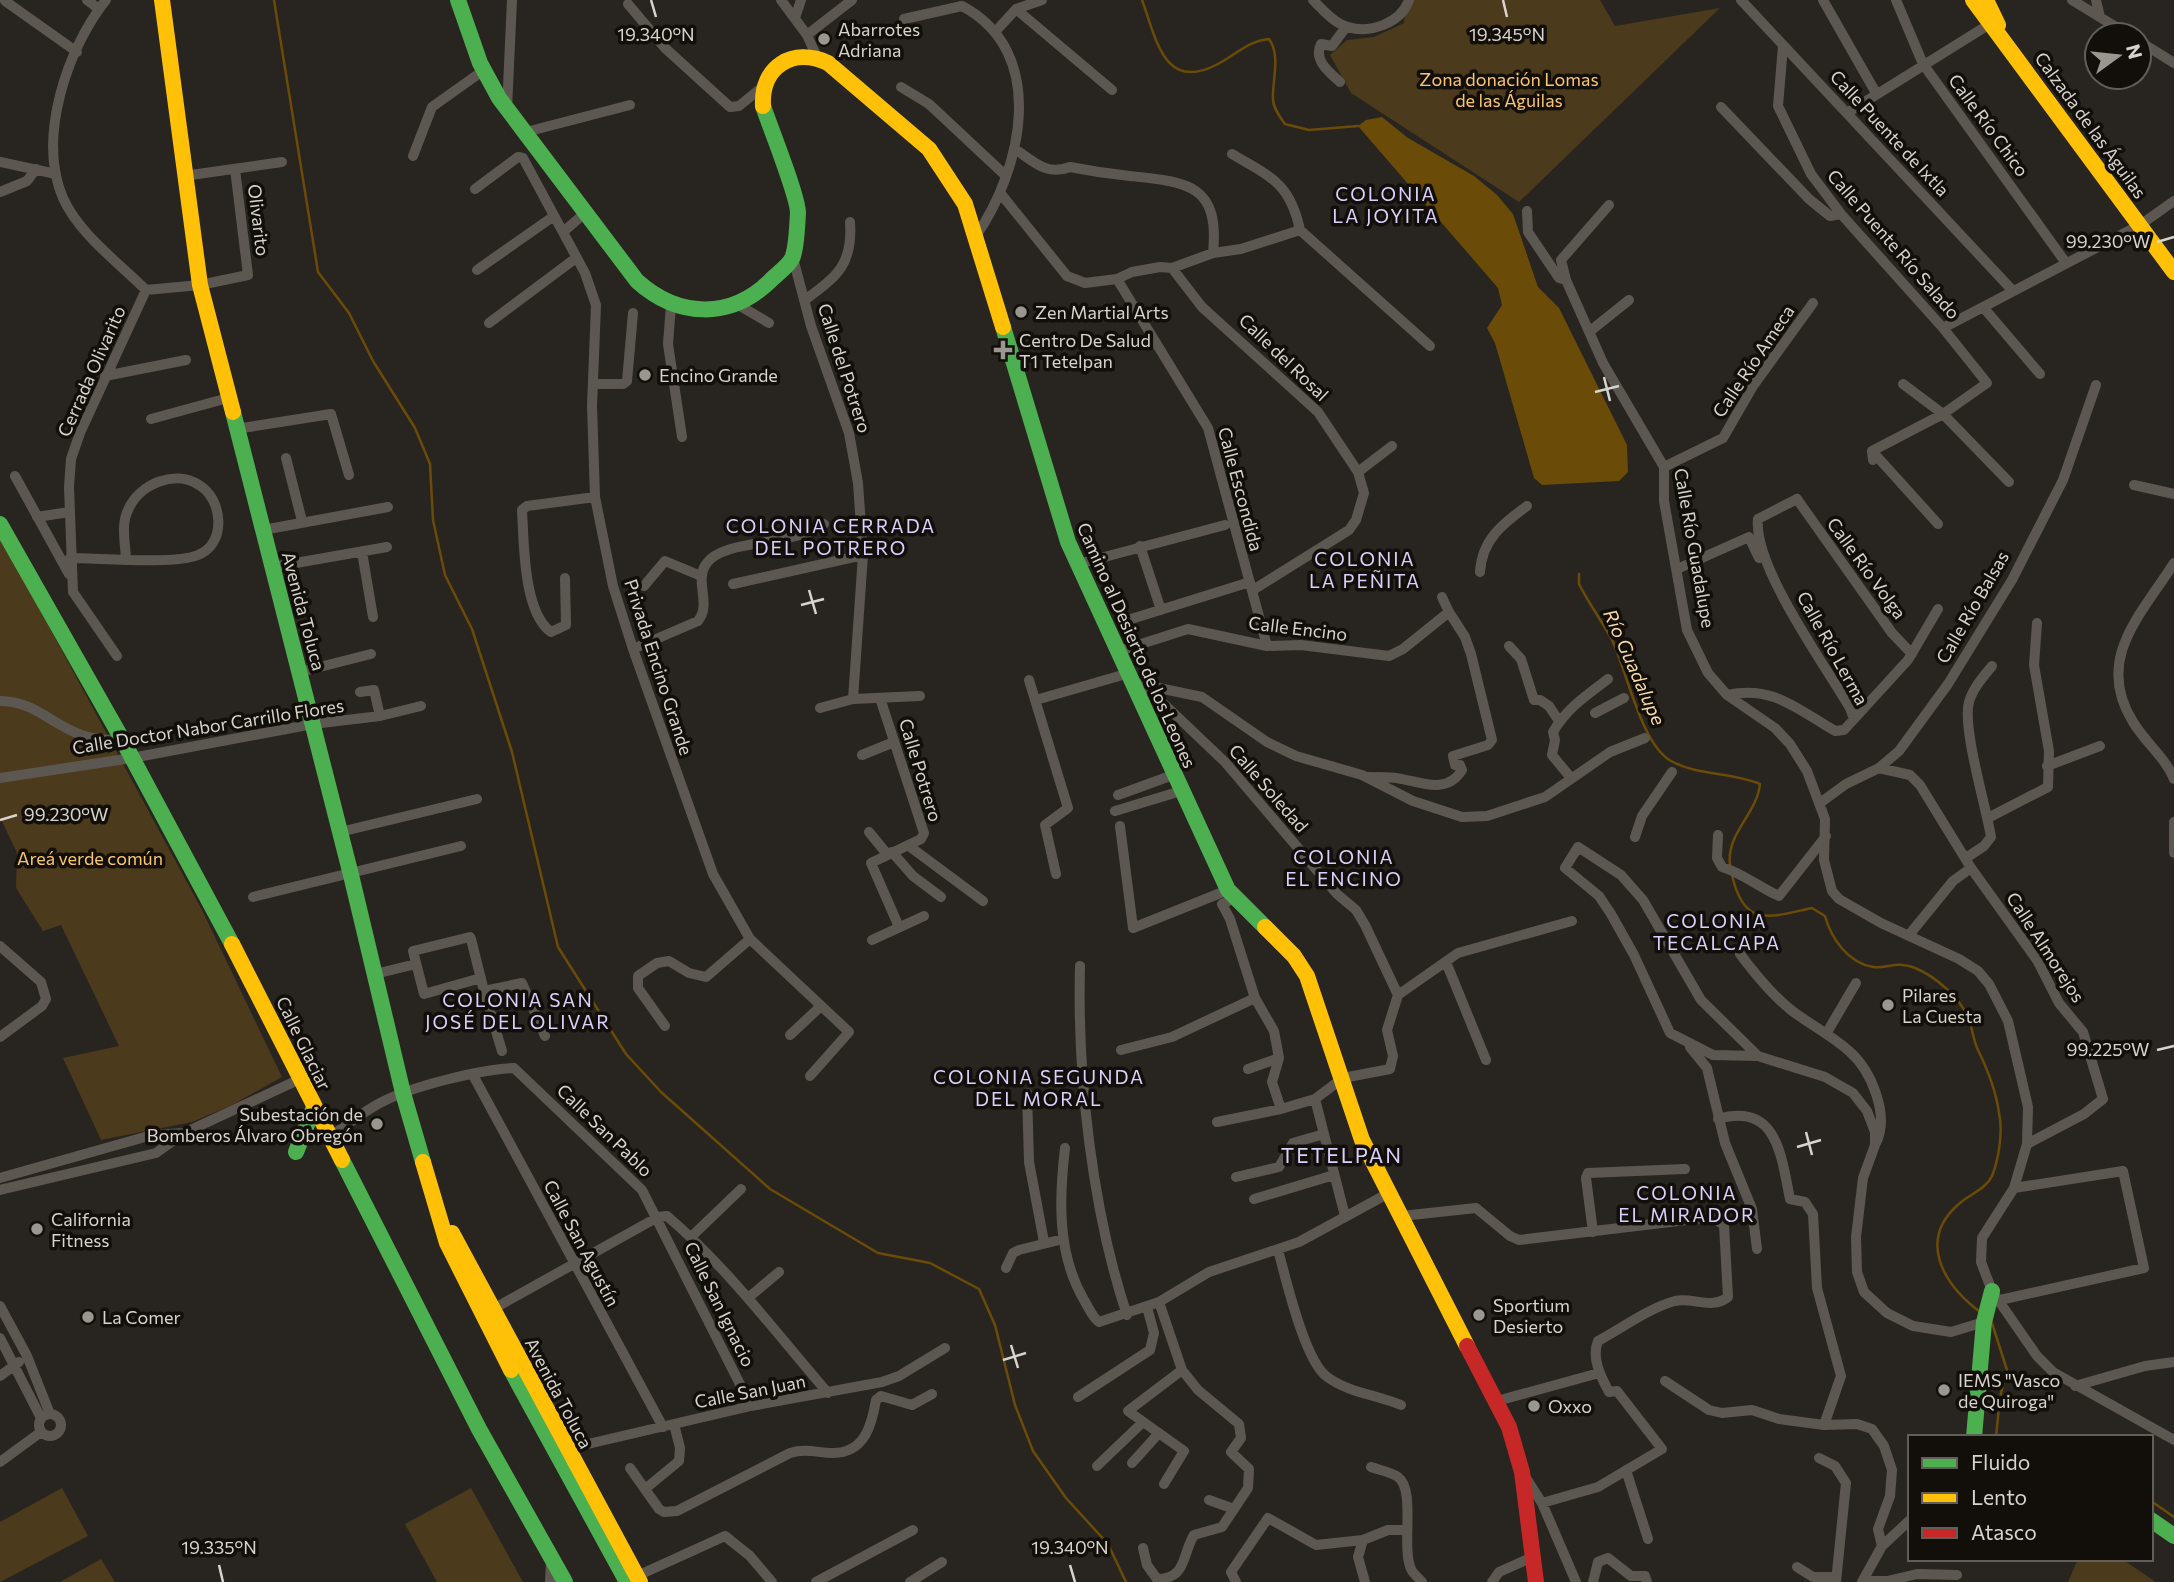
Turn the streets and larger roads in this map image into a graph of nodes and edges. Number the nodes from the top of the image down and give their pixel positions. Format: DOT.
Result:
graph roads {
  1 [pos="87,0"];
  2 [pos="162,0"];
  3 [pos="458,0"];
  4 [pos="512,0"];
  5 [pos="781,0"];
  6 [pos="801,0"];
  7 [pos="852,0"];
  8 [pos="1042,0"];
  9 [pos="1313,0"];
  10 [pos="1409,0"];
  11 [pos="1741,0"];
  12 [pos="1823,0"];
  13 [pos="1896,0"];
  14 [pos="1973,0"];
  15 [pos="1986,0"];
  16 [pos="2072,0"];
  17 [pos="2096,0"];
  18 [pos="5,1"];
  19 [pos="102,4"];
  20 [pos="628,4"];
  21 [pos="1016,9"];
  22 [pos="2100,17"];
  23 [pos="794,18"];
  24 [pos="904,19"];
  25 [pos="2106,21"];
  26 [pos="1996,26"];
  27 [pos="1346,27"];
  28 [pos="995,32"];
  29 [pos="807,35"];
  30 [pos="1783,46"];
  31 [pos="2153,50"];
  32 [pos="77,52"];
  33 [pos="816,55"];
  34 [pos="2174,63"];
  35 [pos="1923,64"];
  36 [pos="484,70"];
  37 [pos="1340,82"];
  38 [pos="901,87"];
  39 [pos="761,88"];
  40 [pos="1112,90"];
  41 [pos="1876,93"];
  42 [pos="631,105"];
  43 [pos="1721,107"];
  44 [pos="506,110"];
  45 [pos="1847,113"];
  46 [pos="522,133"];
  47 [pos="1015,149"];
  48 [pos="1232,154"];
  49 [pos="412,156"];
  50 [pos="0,162"];
  51 [pos="282,162"];
  52 [pos="36,169"];
  53 [pos="235,169"];
  54 [pos="56,174"];
  55 [pos="184,176"];
  56 [pos="1006,176"];
  57 [pos="475,189"];
  58 [pos="0,192"];
  59 [pos="1001,194"];
  60 [pos="2174,201"];
  61 [pos="1609,205"];
  62 [pos="1527,211"];
  63 [pos="585,213"];
  64 [pos="1841,215"];
  65 [pos="554,216"];
  66 [pos="850,222"];
  67 [pos="2140,225"];
  68 [pos="1300,230"];
  69 [pos="563,232"];
  70 [pos="976,236"];
  71 [pos="1213,253"];
  72 [pos="576,258"];
  73 [pos="793,258"];
  74 [pos="2066,263"];
  75 [pos="1172,268"];
  76 [pos="477,270"];
  77 [pos="2174,272"];
  78 [pos="1117,279"];
  79 [pos="1566,279"];
  80 [pos="200,285"];
  81 [pos="146,290"];
  82 [pos="2014,291"];
  83 [pos="805,300"];
  84 [pos="1629,300"];
  85 [pos="735,303"];
  86 [pos="1813,303"];
  87 [pos="671,305"];
  88 [pos="1983,307"];
  89 [pos="633,313"];
  90 [pos="489,323"];
  91 [pos="769,323"];
  92 [pos="1943,328"];
  93 [pos="1589,332"];
  94 [pos="1430,346"];
  95 [pos="186,360"];
  96 [pos="2040,374"];
  97 [pos="105,376"];
  98 [pos="594,384"];
  99 [pos="1903,384"];
  100 [pos="2096,385"];
  101 [pos="228,398"];
  102 [pos="1943,414"];
  103 [pos="151,419"];
  104 [pos="236,429"];
  105 [pos="681,437"];
  106 [pos="1392,446"];
  107 [pos="286,458"];
  108 [pos="1664,467"];
  109 [pos="1358,472"];
  110 [pos="349,475"];
  111 [pos="15,476"];
  112 [pos="2010,482"];
  113 [pos="2134,485"];
  114 [pos="2174,494"];
  115 [pos="595,497"];
  116 [pos="1797,499"];
  117 [pos="1527,506"];
  118 [pos="388,507"];
  119 [pos="69,512"];
  120 [pos="37,517"];
  121 [pos="302,521"];
  122 [pos="0,524"];
  123 [pos="824,524"];
  124 [pos="1938,524"];
  125 [pos="1225,525"];
  126 [pos="263,530"];
  127 [pos="1140,546"];
  128 [pos="387,547"];
  129 [pos="362,552"];
  130 [pos="863,555"];
  131 [pos="70,558"];
  132 [pos="126,558"];
  133 [pos="1077,564"];
  134 [pos="2174,565"];
  135 [pos="273,567"];
  136 [pos="1677,569"];
  137 [pos="1480,572"];
  138 [pos="71,576"];
  139 [pos="701,576"];
  140 [pos="565,579"];
  141 [pos="733,584"];
  142 [pos="644,586"];
  143 [pos="1251,586"];
  144 [pos="1443,597"];
  145 [pos="1938,609"];
  146 [pos="1161,610"];
  147 [pos="1449,612"];
  148 [pos="373,617"];
  149 [pos="2036,624"];
  150 [pos="1136,645"];
  151 [pos="1267,646"];
  152 [pos="1509,646"];
  153 [pos="633,649"];
  154 [pos="1116,652"];
  155 [pos="371,654"];
  156 [pos="1912,654"];
  157 [pos="117,656"];
  158 [pos="1992,666"];
  159 [pos="300,672"];
  160 [pos="1608,679"];
  161 [pos="1029,680"];
  162 [pos="1133,680"];
  163 [pos="360,691"];
  164 [pos="1727,695"];
  165 [pos="920,696"];
  166 [pos="880,698"];
  167 [pos="1624,698"];
  168 [pos="853,699"];
  169 [pos="1036,700"];
  170 [pos="0,701"];
  171 [pos="421,706"];
  172 [pos="820,708"];
  173 [pos="1595,713"];
  174 [pos="380,716"];
  175 [pos="1854,719"];
  176 [pos="1559,721"];
  177 [pos="313,724"];
  178 [pos="1645,738"];
  179 [pos="122,739"];
  180 [pos="894,742"];
  181 [pos="2100,746"];
  182 [pos="862,755"];
  183 [pos="132,758"];
  184 [pos="2047,766"];
  185 [pos="1879,768"];
  186 [pos="1672,772"];
  187 [pos="1173,775"];
  188 [pos="1366,777"];
  189 [pos="0,778"];
  190 [pos="1571,778"];
  191 [pos="2174,779"];
  192 [pos="1181,791"];
  193 [pos="1118,795"];
  194 [pos="477,799"];
  195 [pos="1820,803"];
  196 [pos="1115,811"];
  197 [pos="1988,818"];
  198 [pos="2174,822"];
  199 [pos="1120,826"];
  200 [pos="340,832"];
  201 [pos="869,832"];
  202 [pos="1718,835"];
  203 [pos="1826,836"];
  204 [pos="1635,837"];
  205 [pos="461,846"];
  206 [pos="909,846"];
  207 [pos="890,853"];
  208 [pos="2174,853"];
  209 [pos="1968,863"];
  210 [pos="1056,874"];
  211 [pos="351,875"];
  212 [pos="1232,894"];
  213 [pos="253,897"];
  214 [pos="941,898"];
  215 [pos="983,901"];
  216 [pos="924,916"];
  217 [pos="1572,921"];
  218 [pos="899,927"];
  219 [pos="1909,935"];
  220 [pos="750,939"];
  221 [pos="872,940"];
  222 [pos="0,946"];
  223 [pos="1740,954"];
  224 [pos="1446,962"];
  225 [pos="416,964"];
  226 [pos="1080,966"];
  227 [pos="375,974"];
  228 [pos="481,978"];
  229 [pos="1856,983"];
  230 [pos="484,991"];
  231 [pos="1398,995"];
  232 [pos="1255,998"];
  233 [pos="820,1007"];
  234 [pos="665,1026"];
  235 [pos="1668,1030"];
  236 [pos="1826,1034"];
  237 [pos="790,1035"];
  238 [pos="545,1036"];
  239 [pos="0,1037"];
  240 [pos="1278,1045"];
  241 [pos="1121,1050"];
  242 [pos="502,1051"];
  243 [pos="1265,1051"];
  244 [pos="1758,1056"];
  245 [pos="1279,1058"];
  246 [pos="1486,1060"];
  247 [pos="1262,1065"];
  248 [pos="1248,1069"];
  249 [pos="473,1074"];
  250 [pos="810,1076"];
  251 [pos="1343,1078"];
  252 [pos="300,1079"];
  253 [pos="1272,1082"];
  254 [pos="403,1093"];
  255 [pos="1027,1093"];
  256 [pos="1315,1098"];
  257 [pos="314,1107"];
  258 [pos="1282,1109"];
  259 [pos="1718,1119"];
  260 [pos="1217,1122"];
  261 [pos="184,1133"];
  262 [pos="1324,1134"];
  263 [pos="330,1137"];
  264 [pos="121,1144"];
  265 [pos="2026,1144"];
  266 [pos="1875,1145"];
  267 [pos="1065,1148"];
  268 [pos="296,1152"];
  269 [pos="126,1163"];
  270 [pos="1685,1169"];
  271 [pos="1334,1174"];
  272 [pos="1236,1177"];
  273 [pos="0,1178"];
  274 [pos="2014,1188"];
  275 [pos="741,1189"];
  276 [pos="0,1190"];
  277 [pos="1390,1193"];
  278 [pos="1254,1199"];
  279 [pos="1345,1216"];
  280 [pos="1402,1216"];
  281 [pos="658,1217"];
  282 [pos="443,1224"];
  283 [pos="1593,1232"];
  284 [pos="691,1237"];
  285 [pos="1063,1239"];
  286 [pos="1044,1242"];
  287 [pos="1757,1249"];
  288 [pos="1278,1250"];
  289 [pos="573,1265"];
  290 [pos="1006,1268"];
  291 [pos="779,1272"];
  292 [pos="748,1298"];
  293 [pos="1159,1302"];
  294 [pos="0,1306"];
  295 [pos="1147,1307"];
  296 [pos="1989,1308"];
  297 [pos="493,1309"];
  298 [pos="1127,1315"];
  299 [pos="0,1338"];
  300 [pos="946,1348"];
  301 [pos="27,1356"];
  302 [pos="2174,1363"];
  303 [pos="15,1365"];
  304 [pos="1182,1370"];
  305 [pos="1600,1373"];
  306 [pos="0,1376"];
  307 [pos="1665,1381"];
  308 [pos="2075,1386"];
  309 [pos="828,1393"];
  310 [pos="932,1394"];
  311 [pos="1079,1397"];
  312 [pos="1497,1401"];
  313 [pos="1401,1405"];
  314 [pos="751,1406"];
  315 [pos="46,1416"];
  316 [pos="1143,1422"];
  317 [pos="668,1425"];
  318 [pos="1824,1425"];
  319 [pos="41,1432"];
  320 [pos="1159,1433"];
  321 [pos="1975,1435"];
  322 [pos="2174,1440"];
  323 [pos="561,1451"];
  324 [pos="1819,1458"];
  325 [pos="0,1462"];
  326 [pos="1132,1463"];
  327 [pos="1097,1466"];
  328 [pos="1371,1467"];
  329 [pos="630,1468"];
  330 [pos="1626,1470"];
  331 [pos="1522,1472"];
  332 [pos="1164,1484"];
  333 [pos="645,1489"];
  334 [pos="1209,1500"];
  335 [pos="1542,1503"];
  336 [pos="1234,1509"];
  337 [pos="2153,1521"];
  338 [pos="1908,1522"];
  339 [pos="913,1530"];
  340 [pos="1405,1530"];
  341 [pos="2174,1536"];
  342 [pos="1363,1539"];
  343 [pos="1648,1539"];
  344 [pos="1882,1546"];
  345 [pos="1143,1548"];
  346 [pos="551,1557"];
  347 [pos="1533,1557"];
  348 [pos="942,1562"];
  349 [pos="1797,1567"];
  350 [pos="1957,1575"];
  351 [pos="1836,1579"];
  352 [pos="634,1580"];
  353 [pos="550,1582"];
  354 [pos="565,1582"];
  355 [pos="772,1582"];
  356 [pos="816,1582"];
  357 [pos="910,1582"];
  358 [pos="1236,1582"];
  359 [pos="1365,1582"];
  360 [pos="1422,1582"];
  361 [pos="1492,1582"];
  362 [pos="1536,1582"];
  363 [pos="1576,1582"];
  364 [pos="1593,1582"];
  365 [pos="1647,1582"];
  366 [pos="1863,1582"];
  1 -- 19 [label="street"];
  2 -- 55 [label="street, Avenida Toluca"];
  3 -- 36 [label="street"];
  4 -- 44 [label="street"];
  5 -- 23 [label="street"];
  6 -- 23 [label="street"];
  7 -- 29 [label="street"];
  8 -- 21 [label="street"];
  9 -- 27 [label="street"];
  10 -- 27 [label="street"];
  11 -- 30 [label="street, Calle Puente de Ixtla"];
  12 -- 41 [label="street"];
  13 -- 35 [label="street, Calle Río Chico"];
  14 -- 26 [label="street, Calzada de las Águilas"];
  15 -- 26 [label="street, Calzada de las Águilas"];
  16 -- 22 [label="street"];
  17 -- 22 [label="street"];
  18 -- 32 [label="street"];
  19 -- 32 [label="street"];
  20 -- 39 [label="street"];
  21 -- 28 [label="street"];
  21 -- 40 [label="street"];
  22 -- 25 [label="street"];
  23 -- 29 [label="street"];
  24 -- 28 [label="street"];
  26 -- 35 [label="street"];
  26 -- 67 [label="street, Calzada de las Águilas"];
  27 -- 37 [label="street"];
  28 -- 47 [label="street"];
  29 -- 33 [label="street"];
  30 -- 45 [label="street, Calle Puente de Ixtla"];
  30 -- 64 [label="street, Calle Puente Río Salado"];
  31 -- 34 [label="street"];
  32 -- 54 [label="street"];
  33 -- 39 [label="street"];
  33 -- 70 [label="street, Camino al Desierto de los Leones"];
  35 -- 41 [label="street"];
  35 -- 74 [label="street, Calle Río Chico"];
  36 -- 44 [label="street"];
  36 -- 49 [label="street"];
  38 -- 56 [label="street"];
  39 -- 73 [label="street"];
  41 -- 45 [label="street"];
  42 -- 46 [label="street"];
  43 -- 64 [label="street"];
  44 -- 46 [label="street"];
  45 -- 82 [label="street, Calle Puente de Ixtla"];
  46 -- 63 [label="street"];
  47 -- 56 [label="street"];
  47 -- 71 [label="street"];
  48 -- 68 [label="street"];
  50 -- 52 [label="street"];
  51 -- 53 [label="street"];
  52 -- 54 [label="street"];
  52 -- 58 [label="street"];
  53 -- 55 [label="street"];
  53 -- 80 [label="street, Olivarito"];
  54 -- 81 [label="street"];
  55 -- 80 [label="street, Avenida Toluca"];
  56 -- 59 [label="street"];
  57 -- 65 [label="street, Privada Encino Grande"];
  59 -- 70 [label="street"];
  59 -- 78 [label="street"];
  60 -- 67 [label="street"];
  61 -- 79 [label="street"];
  62 -- 79 [label="street, Calle Río Guadalupe"];
  63 -- 69 [label="street"];
  63 -- 87 [label="street"];
  64 -- 92 [label="street, Calle Puente Río Salado"];
  65 -- 69 [label="street, Privada Encino Grande"];
  65 -- 76 [label="street"];
  66 -- 83 [label="street"];
  67 -- 74 [label="street"];
  67 -- 77 [label="street, Calzada de las Águilas"];
  68 -- 71 [label="street"];
  68 -- 94 [label="street"];
  69 -- 72 [label="street, Privada Encino Grande"];
  70 -- 133 [label="street, Camino al Desierto de los Leones"];
  71 -- 75 [label="street"];
  72 -- 90 [label="street"];
  72 -- 98 [label="street, Privada Encino Grande"];
  73 -- 83 [label="street, Calle del Potrero"];
  73 -- 85 [label="street"];
  74 -- 82 [label="street"];
  75 -- 78 [label="street"];
  75 -- 109 [label="street, Calle del Rosal"];
  78 -- 143 [label="street, Calle Escondida"];
  79 -- 93 [label="street, Calle Río Guadalupe"];
  80 -- 81 [label="street"];
  80 -- 101 [label="street, Avenida Toluca"];
  81 -- 97 [label="street, Cerrada Olivarito"];
  82 -- 88 [label="street"];
  83 -- 130 [label="street, Calle del Potrero"];
  84 -- 93 [label="street"];
  85 -- 87 [label="street"];
  85 -- 91 [label="street"];
  86 -- 108 [label="street, Calle Río Ameca"];
  87 -- 105 [label="street"];
  88 -- 92 [label="street"];
  88 -- 96 [label="street"];
  89 -- 98 [label="street"];
  92 -- 102 [label="street, Calle Puente Río Salado"];
  93 -- 108 [label="street, Calle Río Guadalupe"];
  95 -- 97 [label="street"];
  97 -- 119 [label="street, Cerrada Olivarito"];
  98 -- 115 [label="street, Privada Encino Grande"];
  99 -- 102 [label="street"];
  100 -- 185 [label="street, Calle Río Balsas"];
  101 -- 103 [label="street"];
  101 -- 104 [label="street, Avenida Toluca"];
  102 -- 112 [label="street"];
  102 -- 124 [label="street"];
  104 -- 110 [label="street"];
  104 -- 126 [label="street, Avenida Toluca"];
  106 -- 109 [label="street"];
  107 -- 121 [label="street"];
  108 -- 136 [label="street, Calle Río Guadalupe"];
  109 -- 143 [label="street, Calle del Rosal"];
  111 -- 120 [label="street"];
  113 -- 114 [label="street"];
  115 -- 140 [label="street"];
  115 -- 153 [label="street, Privada Encino Grande"];
  116 -- 156 [label="street, Calle Río Volga"];
  116 -- 175 [label="street, Calle Río Lerma"];
  117 -- 137 [label="street"];
  118 -- 121 [label="street"];
  119 -- 120 [label="street"];
  119 -- 131 [label="street, Cerrada Olivarito"];
  120 -- 138 [label="street"];
  121 -- 126 [label="street"];
  122 -- 179 [label="street, Calle Glaciar"];
  123 -- 139 [label="street"];
  125 -- 127 [label="street"];
  126 -- 135 [label="street, Avenida Toluca"];
  127 -- 133 [label="street"];
  127 -- 146 [label="street"];
  128 -- 129 [label="street"];
  129 -- 135 [label="street"];
  129 -- 148 [label="street"];
  130 -- 141 [label="street"];
  130 -- 168 [label="street, Calle del Potrero"];
  131 -- 132 [label="street"];
  131 -- 138 [label="street, Cerrada Olivarito"];
  132 -- 132 [label="street"];
  133 -- 154 [label="street, Camino al Desierto de los Leones"];
  134 -- 191 [label="street"];
  135 -- 159 [label="street, Avenida Toluca"];
  136 -- 164 [label="street, Calle Río Guadalupe"];
  136 -- 175 [label="street, Calle Río Lerma"];
  138 -- 157 [label="street, Cerrada Olivarito"];
  139 -- 142 [label="street"];
  139 -- 153 [label="street"];
  143 -- 146 [label="street, Calle del Rosal"];
  143 -- 151 [label="street, Calle Escondida"];
  144 -- 147 [label="street"];
  145 -- 156 [label="street"];
  146 -- 150 [label="street, Calle del Rosal"];
  147 -- 151 [label="street, Calle Encino"];
  147 -- 188 [label="street"];
  149 -- 184 [label="street"];
  150 -- 151 [label="street, Calle Encino"];
  150 -- 154 [label="street, Calle Encino"];
  152 -- 176 [label="street"];
  153 -- 220 [label="street, Privada Encino Grande"];
  154 -- 162 [label="street, Camino al Desierto de los Leones"];
  155 -- 159 [label="street"];
  156 -- 175 [label="street"];
  158 -- 197 [label="street"];
  159 -- 177 [label="street, Avenida Toluca"];
  160 -- 176 [label="street"];
  161 -- 169 [label="street"];
  162 -- 169 [label="street"];
  162 -- 187 [label="street, Camino al Desierto de los Leones"];
  162 -- 188 [label="street"];
  162 -- 231 [label="street, Calle Soledad"];
  163 -- 174 [label="street"];
  164 -- 175 [label="street"];
  164 -- 195 [label="street, Calle Río Guadalupe"];
  165 -- 166 [label="street"];
  166 -- 168 [label="street"];
  166 -- 180 [label="street, Calle Potrero"];
  167 -- 173 [label="street"];
  168 -- 172 [label="street"];
  169 -- 210 [label="street"];
  170 -- 179 [label="street"];
  171 -- 174 [label="street, Calle Doctor Nabor Carrillo Flores"];
  174 -- 177 [label="street, Calle Doctor Nabor Carrillo Flores"];
  176 -- 190 [label="street"];
  177 -- 183 [label="street, Calle Doctor Nabor Carrillo Flores"];
  177 -- 200 [label="street, Avenida Toluca"];
  178 -- 190 [label="street"];
  179 -- 183 [label="street, Calle Glaciar"];
  180 -- 182 [label="street"];
  180 -- 206 [label="street, Calle Potrero"];
  181 -- 184 [label="street"];
  183 -- 189 [label="street, Calle Doctor Nabor Carrillo Flores"];
  183 -- 252 [label="street, Calle Glaciar"];
  184 -- 197 [label="street"];
  185 -- 195 [label="street, Calle Río Balsas"];
  185 -- 209 [label="street, Calle Almorejos"];
  186 -- 204 [label="street"];
  187 -- 192 [label="street, Camino al Desierto de los Leones"];
  187 -- 193 [label="street"];
  188 -- 190 [label="street"];
  192 -- 196 [label="street"];
  192 -- 212 [label="street, Camino al Desierto de los Leones"];
  194 -- 200 [label="street"];
  195 -- 203 [label="street, Calle Río Guadalupe"];
  197 -- 209 [label="street"];
  198 -- 208 [label="street"];
  199 -- 212 [label="street"];
  200 -- 211 [label="street, Avenida Toluca"];
  201 -- 207 [label="street"];
  202 -- 203 [label="street"];
  203 -- 219 [label="street, Calle Río Guadalupe"];
  205 -- 211 [label="street"];
  206 -- 207 [label="street"];
  206 -- 215 [label="street"];
  207 -- 214 [label="street"];
  207 -- 218 [label="street"];
  209 -- 219 [label="street"];
  209 -- 265 [label="street, Calle Almorejos"];
  211 -- 213 [label="street"];
  211 -- 227 [label="street, Avenida Toluca"];
  212 -- 232 [label="street"];
  212 -- 251 [label="street, Camino al Desierto de los Leones"];
  216 -- 218 [label="street"];
  217 -- 224 [label="street"];
  218 -- 221 [label="street"];
  219 -- 265 [label="street, Calle Río Guadalupe"];
  220 -- 233 [label="street, Privada Encino Grande"];
  220 -- 234 [label="street"];
  222 -- 239 [label="street"];
  223 -- 236 [label="street"];
  224 -- 231 [label="street"];
  224 -- 246 [label="street"];
  225 -- 227 [label="street"];
  225 -- 228 [label="street"];
  225 -- 228 [label="street"];
  226 -- 298 [label="street"];
  227 -- 254 [label="street, Avenida Toluca"];
  228 -- 230 [label="street"];
  229 -- 236 [label="street"];
  230 -- 238 [label="street"];
  230 -- 242 [label="street"];
  231 -- 251 [label="street"];
  232 -- 240 [label="street"];
  232 -- 241 [label="street"];
  233 -- 237 [label="street"];
  233 -- 250 [label="street, Privada Encino Grande"];
  235 -- 244 [label="street"];
  235 -- 244 [label="street"];
  235 -- 259 [label="street"];
  236 -- 266 [label="street"];
  240 -- 243 [label="street"];
  240 -- 245 [label="street"];
  244 -- 266 [label="street"];
  245 -- 247 [label="street"];
  245 -- 253 [label="street"];
  247 -- 248 [label="street"];
  247 -- 253 [label="street"];
  249 -- 254 [label="street, Calle San Pablo"];
  249 -- 281 [label="street, Calle San Pablo"];
  249 -- 289 [label="street, Calle San Agustín"];
  251 -- 256 [label="street"];
  251 -- 277 [label="street, Camino al Desierto de los Leones"];
  252 -- 257 [label="street, Calle Glaciar"];
  252 -- 261 [label="street"];
  253 -- 258 [label="street"];
  254 -- 263 [label="street, Calle San Pablo"];
  254 -- 282 [label="street, Avenida Toluca"];
  255 -- 286 [label="street"];
  256 -- 258 [label="street"];
  256 -- 262 [label="street"];
  257 -- 263 [label="street, Calle Glaciar"];
  257 -- 268 [label="street"];
  258 -- 260 [label="street"];
  259 -- 287 [label="street"];
  259 -- 318 [label="street"];
  261 -- 264 [label="street"];
  261 -- 269 [label="street"];
  262 -- 271 [label="street"];
  262 -- 272 [label="street"];
  263 -- 346 [label="street, Calle Glaciar"];
  264 -- 269 [label="street"];
  264 -- 273 [label="street"];
  265 -- 274 [label="street, Calle Río Guadalupe"];
  266 -- 296 [label="street"];
  267 -- 285 [label="street"];
  269 -- 276 [label="street"];
  270 -- 283 [label="street"];
  271 -- 278 [label="street"];
  271 -- 279 [label="street"];
  274 -- 296 [label="street, Calle Río Guadalupe"];
  274 -- 296 [label="street"];
  275 -- 284 [label="street"];
  277 -- 279 [label="street"];
  277 -- 280 [label="street, Camino al Desierto de los Leones"];
  279 -- 288 [label="street"];
  280 -- 283 [label="street"];
  280 -- 312 [label="street, Camino al Desierto de los Leones"];
  281 -- 284 [label="street, Calle San Pablo"];
  281 -- 289 [label="street"];
  281 -- 314 [label="street, Calle San Ignacio"];
  282 -- 297 [label="street, Avenida Toluca"];
  282 -- 323 [label="street, Avenida Toluca"];
  283 -- 305 [label="street"];
  284 -- 292 [label="street, Calle San Pablo"];
  285 -- 286 [label="street"];
  285 -- 298 [label="street"];
  286 -- 290 [label="street"];
  288 -- 293 [label="street"];
  288 -- 313 [label="street"];
  289 -- 297 [label="street"];
  289 -- 317 [label="street, Calle San Agustín"];
  291 -- 292 [label="street"];
  292 -- 309 [label="street, Calle San Pablo"];
  293 -- 295 [label="street"];
  293 -- 304 [label="street"];
  294 -- 301 [label="street"];
  295 -- 298 [label="street"];
  295 -- 311 [label="street"];
  296 -- 308 [label="street"];
  296 -- 321 [label="street, Calle Río Guadalupe"];
  297 -- 323 [label="street, Avenida Toluca"];
  299 -- 303 [label="street"];
  300 -- 309 [label="street, Calle San Juan"];
  301 -- 303 [label="street"];
  301 -- 315 [label="street"];
  302 -- 308 [label="street"];
  303 -- 306 [label="street"];
  303 -- 315 [label="street"];
  304 -- 316 [label="street"];
  304 -- 336 [label="street"];
  305 -- 312 [label="street"];
  305 -- 330 [label="street"];
  307 -- 318 [label="street"];
  308 -- 322 [label="street"];
  309 -- 314 [label="street, Calle San Juan"];
  310 -- 333 [label="street"];
  312 -- 331 [label="street, Camino al Desierto de los Leones"];
  314 -- 317 [label="street, Calle San Juan"];
  315 -- 319 [label="street"];
  315 -- 319 [label="street"];
  316 -- 320 [label="street"];
  316 -- 327 [label="street"];
  317 -- 323 [label="street, Calle San Juan"];
  317 -- 333 [label="street"];
  318 -- 344 [label="street"];
  319 -- 325 [label="street"];
  320 -- 326 [label="street"];
  320 -- 332 [label="street"];
  323 -- 352 [label="street, Avenida Toluca"];
  324 -- 351 [label="street"];
  328 -- 340 [label="street"];
  329 -- 333 [label="street"];
  330 -- 335 [label="street"];
  330 -- 343 [label="street"];
  331 -- 335 [label="street"];
  331 -- 347 [label="street, Camino al Desierto de los Leones"];
  334 -- 336 [label="street"];
  335 -- 363 [label="street"];
  336 -- 345 [label="street"];
  337 -- 341 [label="street"];
  338 -- 344 [label="street"];
  339 -- 356 [label="street"];
  340 -- 342 [label="street"];
  340 -- 360 [label="street"];
  342 -- 358 [label="street"];
  342 -- 359 [label="street"];
  344 -- 366 [label="street"];
  346 -- 353 [label="street"];
  346 -- 354 [label="street, Calle Glaciar"];
  347 -- 361 [label="street"];
  347 -- 362 [label="street, Camino al Desierto de los Leones"];
  348 -- 357 [label="street"];
  349 -- 351 [label="street"];
  350 -- 366 [label="street"];
  352 -- 355 [label="street"];
  364 -- 365 [label="street"];
}
